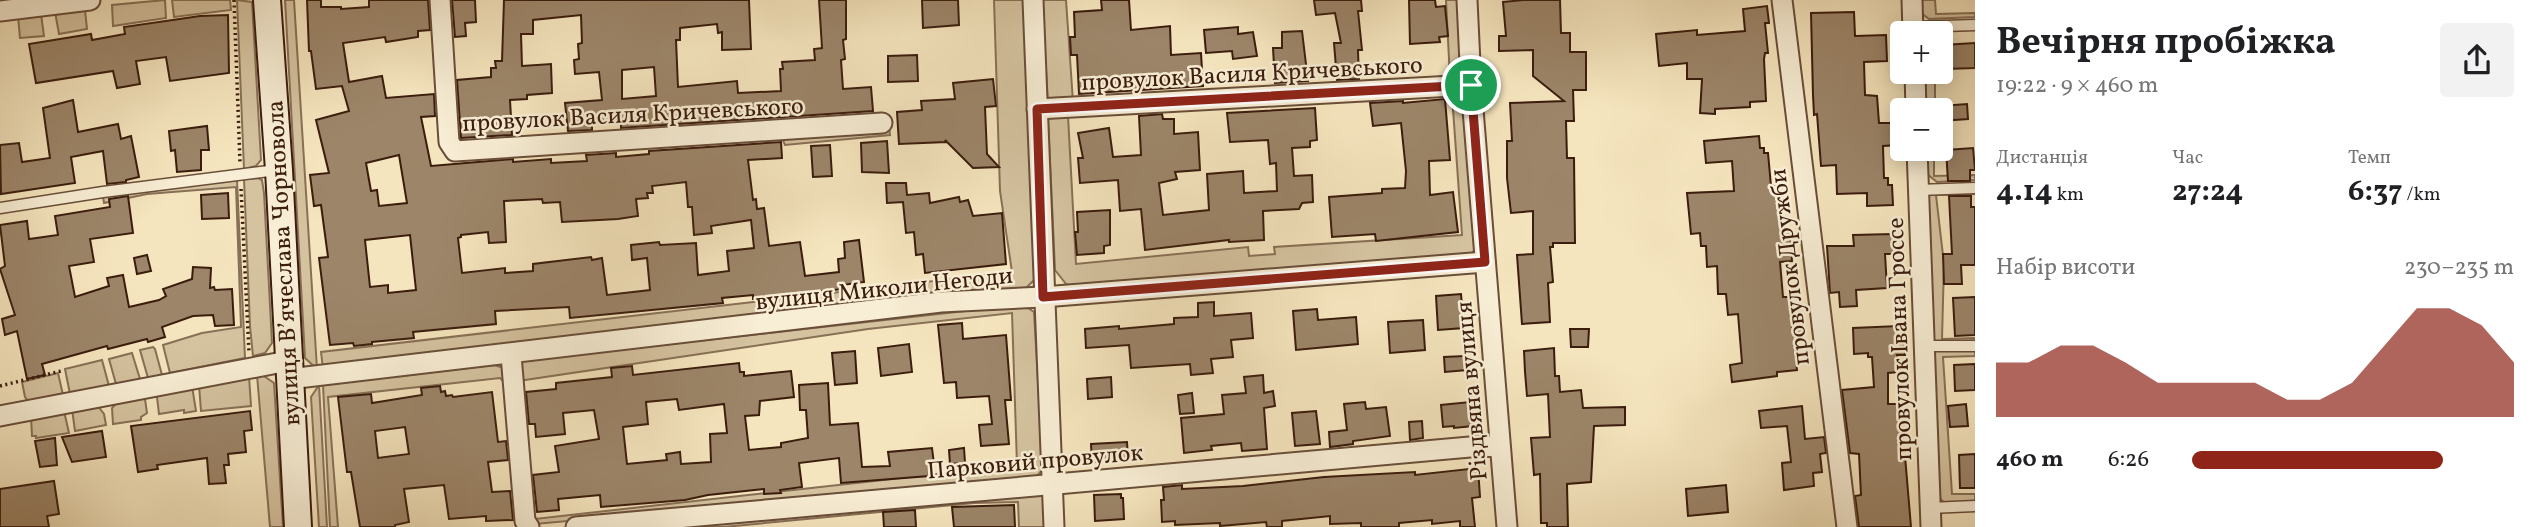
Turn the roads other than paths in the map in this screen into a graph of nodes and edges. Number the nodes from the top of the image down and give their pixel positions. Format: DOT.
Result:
graph roads {
  1 [pos="90,0"];
  2 [pos="267,0"];
  3 [pos="440,0"];
  4 [pos="1033,0"];
  5 [pos="1467,0"];
  6 [pos="1782,0"];
  7 [pos="1912,0"];
  8 [pos="0,11"];
  9 [pos="1913,21"];
  10 [pos="1975,25"];
  11 [pos="1953,27"];
  12 [pos="1471,85"];
  13 [pos="1037,109"];
  14 [pos="882,123"];
  15 [pos="1917,161"];
  16 [pos="279,170"];
  17 [pos="1975,188"];
  18 [pos="1918,190"];
  19 [pos="0,208"];
  20 [pos="1485,262"];
  21 [pos="1043,297"];
  22 [pos="1924,346"];
  23 [pos="1975,346"];
  24 [pos="511,355"];
  25 [pos="289,370"];
  26 [pos="0,416"];
  27 [pos="1499,447"];
  28 [pos="1052,484"];
  29 [pos="1975,506"];
  30 [pos="1930,517"];
  31 [pos="298,527"];
  32 [pos="528,527"];
  33 [pos="576,527"];
  34 [pos="1055,527"];
  35 [pos="1507,527"];
  36 [pos="1847,527"];
  1 -- 8 [label="street"];
  2 -- 16 [label="main road, вулиця Вʼячеслава Чорновола"];
  3 -- 14 [label="street, провулок Василя Кричевського"];
  4 -- 13 [label="street"];
  5 -- 12 [label="street, Різдвяна вулиця"];
  6 -- 36 [label="street, провулок Дружби"];
  7 -- 9 [label="street"];
  10 -- 11 [label="lane"];
  12 -- 13 [label="street, провулок Василя Кричевського"];
  12 -- 20 [label="street, Різдвяна вулиця"];
  13 -- 21 [label="street"];
  15 -- 18 [label="street, провулок Івана Гроссе"];
  16 -- 19 [label="lane"];
  16 -- 25 [label="main road, вулиця Вʼячеслава Чорновола"];
  17 -- 18 [label="lane"];
  18 -- 22 [label="street, провулок Івана Гроссе"];
  20 -- 21 [label="street, вулиця Миколи Негоди"];
  20 -- 27 [label="street, Різдвяна вулиця"];
  21 -- 24 [label="street, вулиця Миколи Негоди"];
  21 -- 28 [label="street"];
  22 -- 23 [label="lane"];
  22 -- 30 [label="street, провулок Івана Гроссе"];
  24 -- 25 [label="street, вулиця Миколи Негоди"];
  24 -- 32 [label="street"];
  25 -- 26 [label="street, вулиця Миколи Негоди"];
  25 -- 31 [label="main road, вулиця Вʼячеслава Чорновола"];
  27 -- 28 [label="street, Парковий провулок"];
  27 -- 35 [label="street, Різдвяна вулиця"];
  28 -- 33 [label="street, Парковий провулок"];
  28 -- 34 [label="street"];
  29 -- 30 [label="lane"];
}
